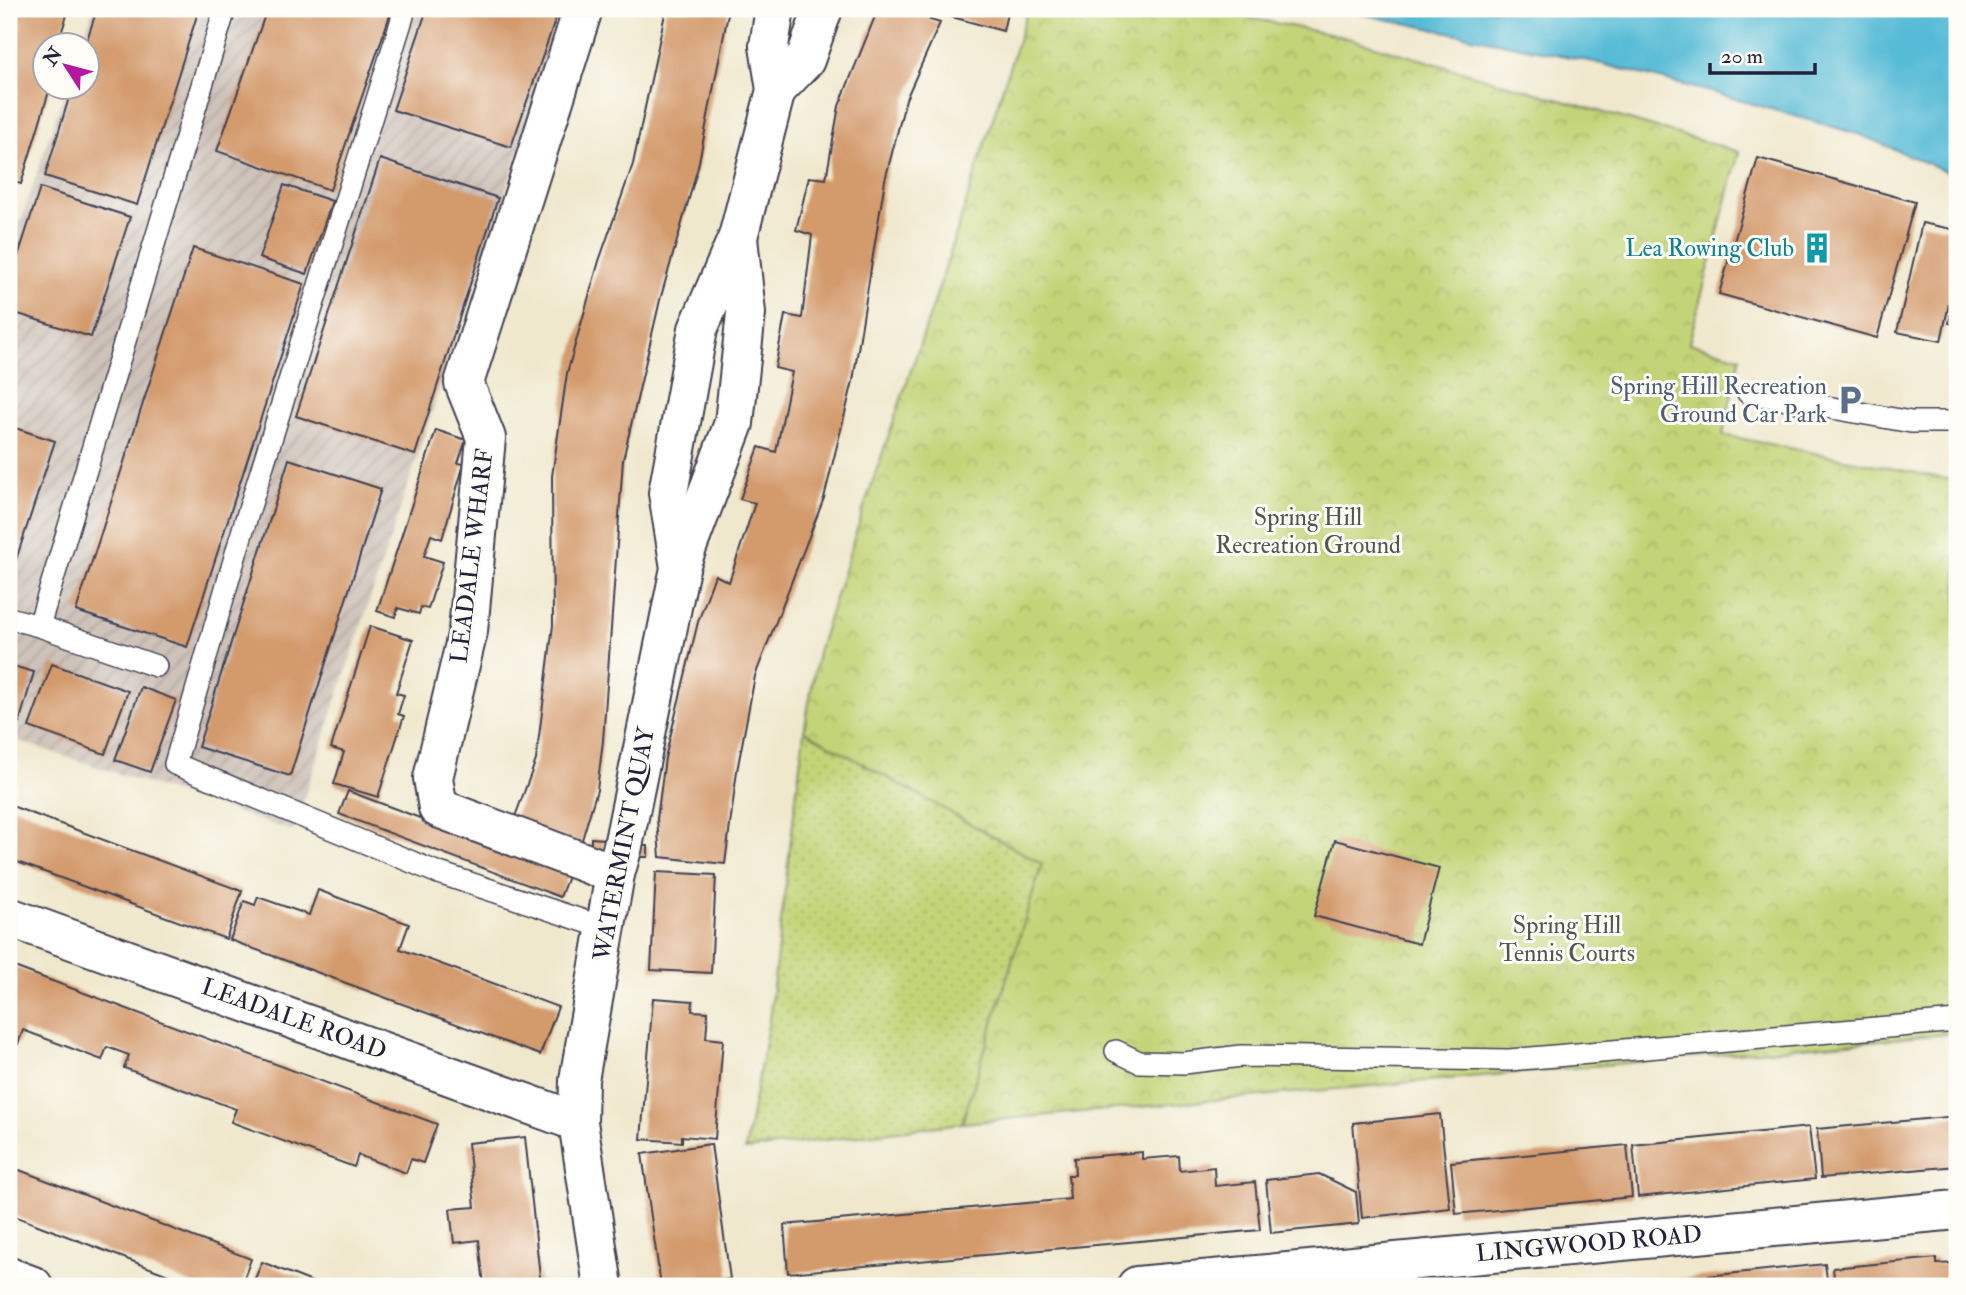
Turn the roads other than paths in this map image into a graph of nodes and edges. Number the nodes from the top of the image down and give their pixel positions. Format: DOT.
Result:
graph roads {
  1 [pos="226,9"];
  2 [pos="583,9"];
  3 [pos="775,9"];
  4 [pos="823,9"];
  5 [pos="403,16"];
  6 [pos="776,90"];
  7 [pos="738,237"];
  8 [pos="1748,393"];
  9 [pos="1957,422"];
  10 [pos="680,568"];
  11 [pos="9,618"];
  12 [pos="39,626"];
  13 [pos="156,666"];
  14 [pos="615,874"];
  15 [pos="9,917"];
  16 [pos="605,928"];
  17 [pos="1957,1021"];
  18 [pos="1116,1051"];
  19 [pos="578,1122"];
  20 [pos="1957,1210"];
  21 [pos="9,1277"];
  22 [pos="33,1286"];
  23 [pos="603,1286"];
  24 [pos="1137,1286"];
  1 -- 12 [label="lane"];
  2 -- 14 [label="street, LEADALE WHARF"];
  3 -- 6 [label="street, WATERMINT QUAY"];
  4 -- 6 [label="street, WATERMINT QUAY"];
  5 -- 16 [label="lane"];
  6 -- 7 [label="street, WATERMINT QUAY"];
  7 -- 10 [label="street, WATERMINT QUAY"];
  7 -- 10 [label="street, WATERMINT QUAY"];
  8 -- 9 [label="lane"];
  10 -- 14 [label="street, WATERMINT QUAY"];
  11 -- 12 [label="lane"];
  12 -- 13 [label="lane"];
  14 -- 16 [label="street, WATERMINT QUAY"];
  15 -- 19 [label="street, LEADALE ROAD"];
  16 -- 19 [label="street, WATERMINT QUAY"];
  17 -- 18 [label="lane"];
  19 -- 23 [label="street, WATERMINT QUAY"];
  20 -- 24 [label="street, LINGWOOD ROAD"];
  21 -- 22 [label="street"];
}
